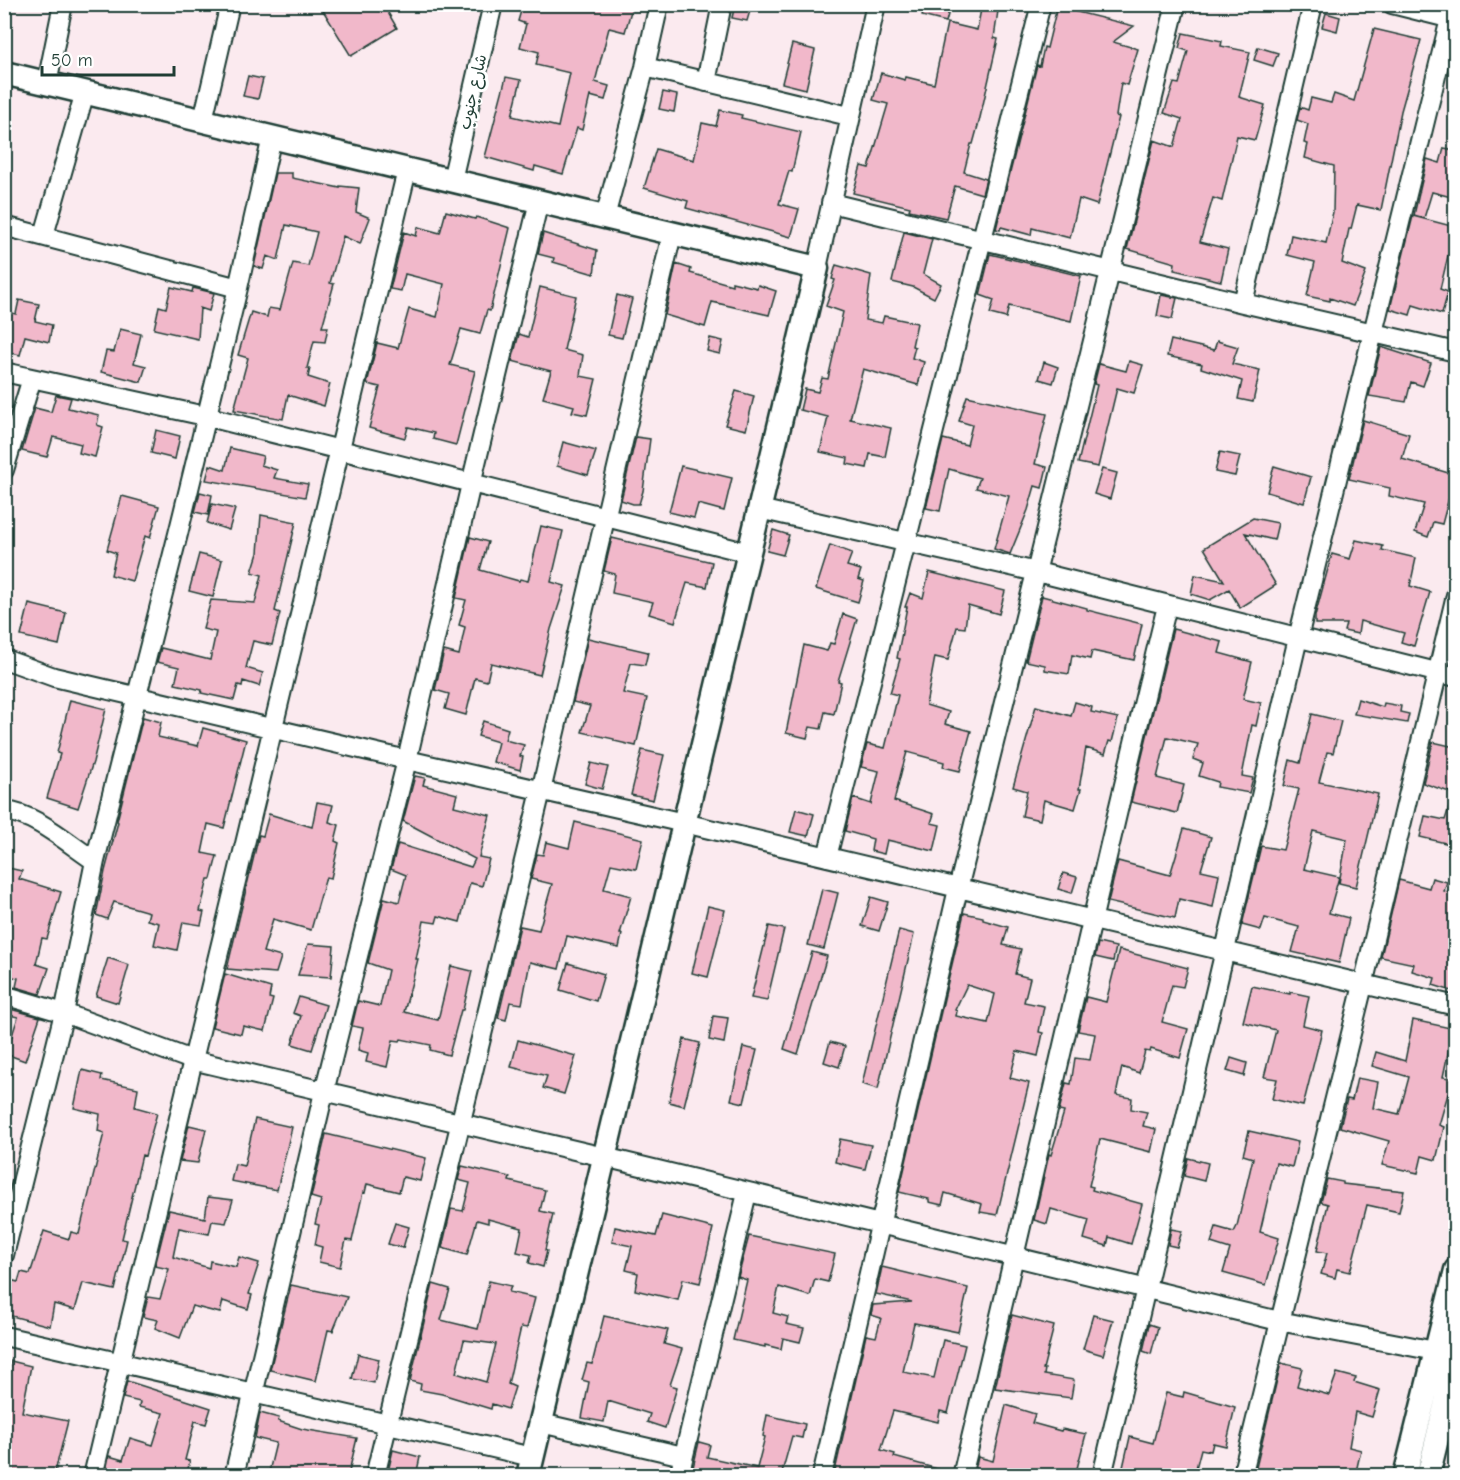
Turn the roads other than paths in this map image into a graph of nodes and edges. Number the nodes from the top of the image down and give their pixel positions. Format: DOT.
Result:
graph roads {
  1 [pos="63,4"];
  2 [pos="230,4"];
  3 [pos="493,4"];
  4 [pos="659,4"];
  5 [pos="722,4"];
  6 [pos="876,4"];
  7 [pos="1041,4"];
  8 [pos="1176,4"];
  9 [pos="1313,4"];
  10 [pos="1392,4"];
  11 [pos="1453,19"];
  12 [pos="645,67"];
  13 [pos="4,73"];
  14 [pos="706,82"];
  15 [pos="47,83"];
  16 [pos="85,92"];
  17 [pos="849,116"];
  18 [pos="203,120"];
  19 [pos="272,137"];
  20 [pos="407,170"];
  21 [pos="452,180"];
  22 [pos="539,201"];
  23 [pos="831,203"];
  24 [pos="605,217"];
  25 [pos="4,226"];
  26 [pos="672,234"];
  27 [pos="44,236"];
  28 [pos="982,239"];
  29 [pos="817,268"];
  30 [pos="1110,270"];
  31 [pos="238,288"];
  32 [pos="1243,303"];
  33 [pos="1374,334"];
  34 [pos="1455,352"];
  35 [pos="4,372"];
  36 [pos="32,378"];
  37 [pos="205,417"];
  38 [pos="341,451"];
  39 [pos="4,470"];
  40 [pos="471,484"];
  41 [pos="759,509"];
  42 [pos="605,517"];
  43 [pos="906,543"];
  44 [pos="749,553"];
  45 [pos="1036,572"];
  46 [pos="1455,595"];
  47 [pos="1167,606"];
  48 [pos="1298,638"];
  49 [pos="4,659"];
  50 [pos="1447,675"];
  51 [pos="136,696"];
  52 [pos="273,729"];
  53 [pos="407,760"];
  54 [pos="541,791"];
  55 [pos="4,811"];
  56 [pos="684,823"];
  57 [pos="827,857"];
  58 [pos="95,861"];
  59 [pos="958,889"];
  60 [pos="1092,921"];
  61 [pos="1225,951"];
  62 [pos="1363,985"];
  63 [pos="4,994"];
  64 [pos="1455,1006"];
  65 [pos="64,1013"];
  66 [pos="192,1060"];
  67 [pos="324,1092"];
  68 [pos="460,1124"];
  69 [pos="604,1157"];
  70 [pos="747,1193"];
  71 [pos="879,1224"];
  72 [pos="4,1255"];
  73 [pos="1015,1257"];
  74 [pos="1454,1282"];
  75 [pos="1147,1289"];
  76 [pos="1279,1321"];
  77 [pos="4,1336"];
  78 [pos="1445,1353"];
  79 [pos="1455,1361"];
  80 [pos="120,1362"];
  81 [pos="254,1392"];
  82 [pos="541,1423"];
  83 [pos="387,1424"];
  84 [pos="684,1456"];
  85 [pos="530,1466"];
  86 [pos="93,1476"];
  87 [pos="234,1476"];
  88 [pos="375,1476"];
  89 [pos="679,1476"];
  90 [pos="822,1476"];
  91 [pos="962,1476"];
  92 [pos="1102,1476"];
  93 [pos="1242,1476"];
  94 [pos="1405,1476"];
  95 [pos="1428,1476"];
  1 -- 15 [label="street"];
  2 -- 18 [label="street"];
  3 -- 21 [label="street, شارع جنوب"];
  4 -- 12 [label="street"];
  5 -- 14 [label="street"];
  6 -- 17 [label="street"];
  7 -- 28 [label="street"];
  8 -- 30 [label="street"];
  9 -- 32 [label="street"];
  10 -- 11 [label="street"];
  11 -- 33 [label="street"];
  12 -- 14 [label="street"];
  12 -- 24 [label="street"];
  13 -- 15 [label="street"];
  14 -- 17 [label="street"];
  15 -- 16 [label="street"];
  16 -- 18 [label="street"];
  16 -- 27 [label="street"];
  17 -- 23 [label="street"];
  18 -- 19 [label="street"];
  19 -- 20 [label="street"];
  19 -- 31 [label="street"];
  20 -- 21 [label="street"];
  20 -- 38 [label="street"];
  21 -- 22 [label="street"];
  22 -- 24 [label="street"];
  22 -- 40 [label="street"];
  23 -- 28 [label="street"];
  23 -- 29 [label="street"];
  24 -- 26 [label="street"];
  25 -- 27 [label="street"];
  26 -- 29 [label="street"];
  26 -- 42 [label="street"];
  27 -- 31 [label="street"];
  28 -- 30 [label="street"];
  28 -- 43 [label="street"];
  29 -- 41 [label="street"];
  30 -- 32 [label="street"];
  30 -- 45 [label="street"];
  31 -- 37 [label="street"];
  32 -- 33 [label="street"];
  33 -- 34 [label="street"];
  33 -- 48 [label="street"];
  35 -- 36 [label="street"];
  36 -- 37 [label="street"];
  36 -- 39 [label="street"];
  37 -- 38 [label="street"];
  37 -- 51 [label="street"];
  38 -- 40 [label="street"];
  38 -- 52 [label="street"];
  40 -- 42 [label="street"];
  40 -- 53 [label="street"];
  41 -- 43 [label="street"];
  41 -- 44 [label="street"];
  42 -- 44 [label="street"];
  42 -- 54 [label="street"];
  43 -- 45 [label="street"];
  43 -- 57 [label="street"];
  44 -- 56 [label="street"];
  45 -- 47 [label="street"];
  45 -- 59 [label="street"];
  46 -- 50 [label="street"];
  47 -- 48 [label="street"];
  47 -- 60 [label="street"];
  48 -- 50 [label="street"];
  48 -- 61 [label="street"];
  49 -- 51 [label="street"];
  50 -- 62 [label="street"];
  51 -- 52 [label="street"];
  51 -- 58 [label="street"];
  52 -- 53 [label="street"];
  52 -- 66 [label="street"];
  53 -- 54 [label="street"];
  53 -- 67 [label="street"];
  54 -- 56 [label="street"];
  54 -- 68 [label="street"];
  55 -- 58 [label="street"];
  56 -- 57 [label="street"];
  56 -- 69 [label="street"];
  57 -- 59 [label="street"];
  58 -- 65 [label="street"];
  59 -- 60 [label="street"];
  59 -- 71 [label="street"];
  60 -- 61 [label="street"];
  60 -- 73 [label="street"];
  61 -- 62 [label="street"];
  61 -- 75 [label="street"];
  62 -- 64 [label="street"];
  62 -- 76 [label="street"];
  63 -- 65 [label="street"];
  65 -- 66 [label="street"];
  65 -- 72 [label="street"];
  66 -- 67 [label="street"];
  66 -- 80 [label="street"];
  67 -- 68 [label="street"];
  67 -- 81 [label="street"];
  68 -- 69 [label="street"];
  68 -- 83 [label="street"];
  69 -- 70 [label="street"];
  69 -- 82 [label="street"];
  70 -- 71 [label="street"];
  70 -- 84 [label="street"];
  71 -- 73 [label="street"];
  71 -- 90 [label="street"];
  73 -- 75 [label="street"];
  73 -- 91 [label="street"];
  74 -- 78 [label="street"];
  75 -- 76 [label="street"];
  75 -- 92 [label="street"];
  76 -- 78 [label="street"];
  76 -- 93 [label="street"];
  77 -- 80 [label="street"];
  78 -- 94 [label="street"];
  79 -- 95 [label="street"];
  80 -- 81 [label="street"];
  80 -- 86 [label="street"];
  81 -- 83 [label="street"];
  81 -- 87 [label="street"];
  82 -- 84 [label="street"];
  82 -- 85 [label="street"];
  83 -- 85 [label="street"];
  83 -- 88 [label="street"];
  84 -- 89 [label="street"];
}
